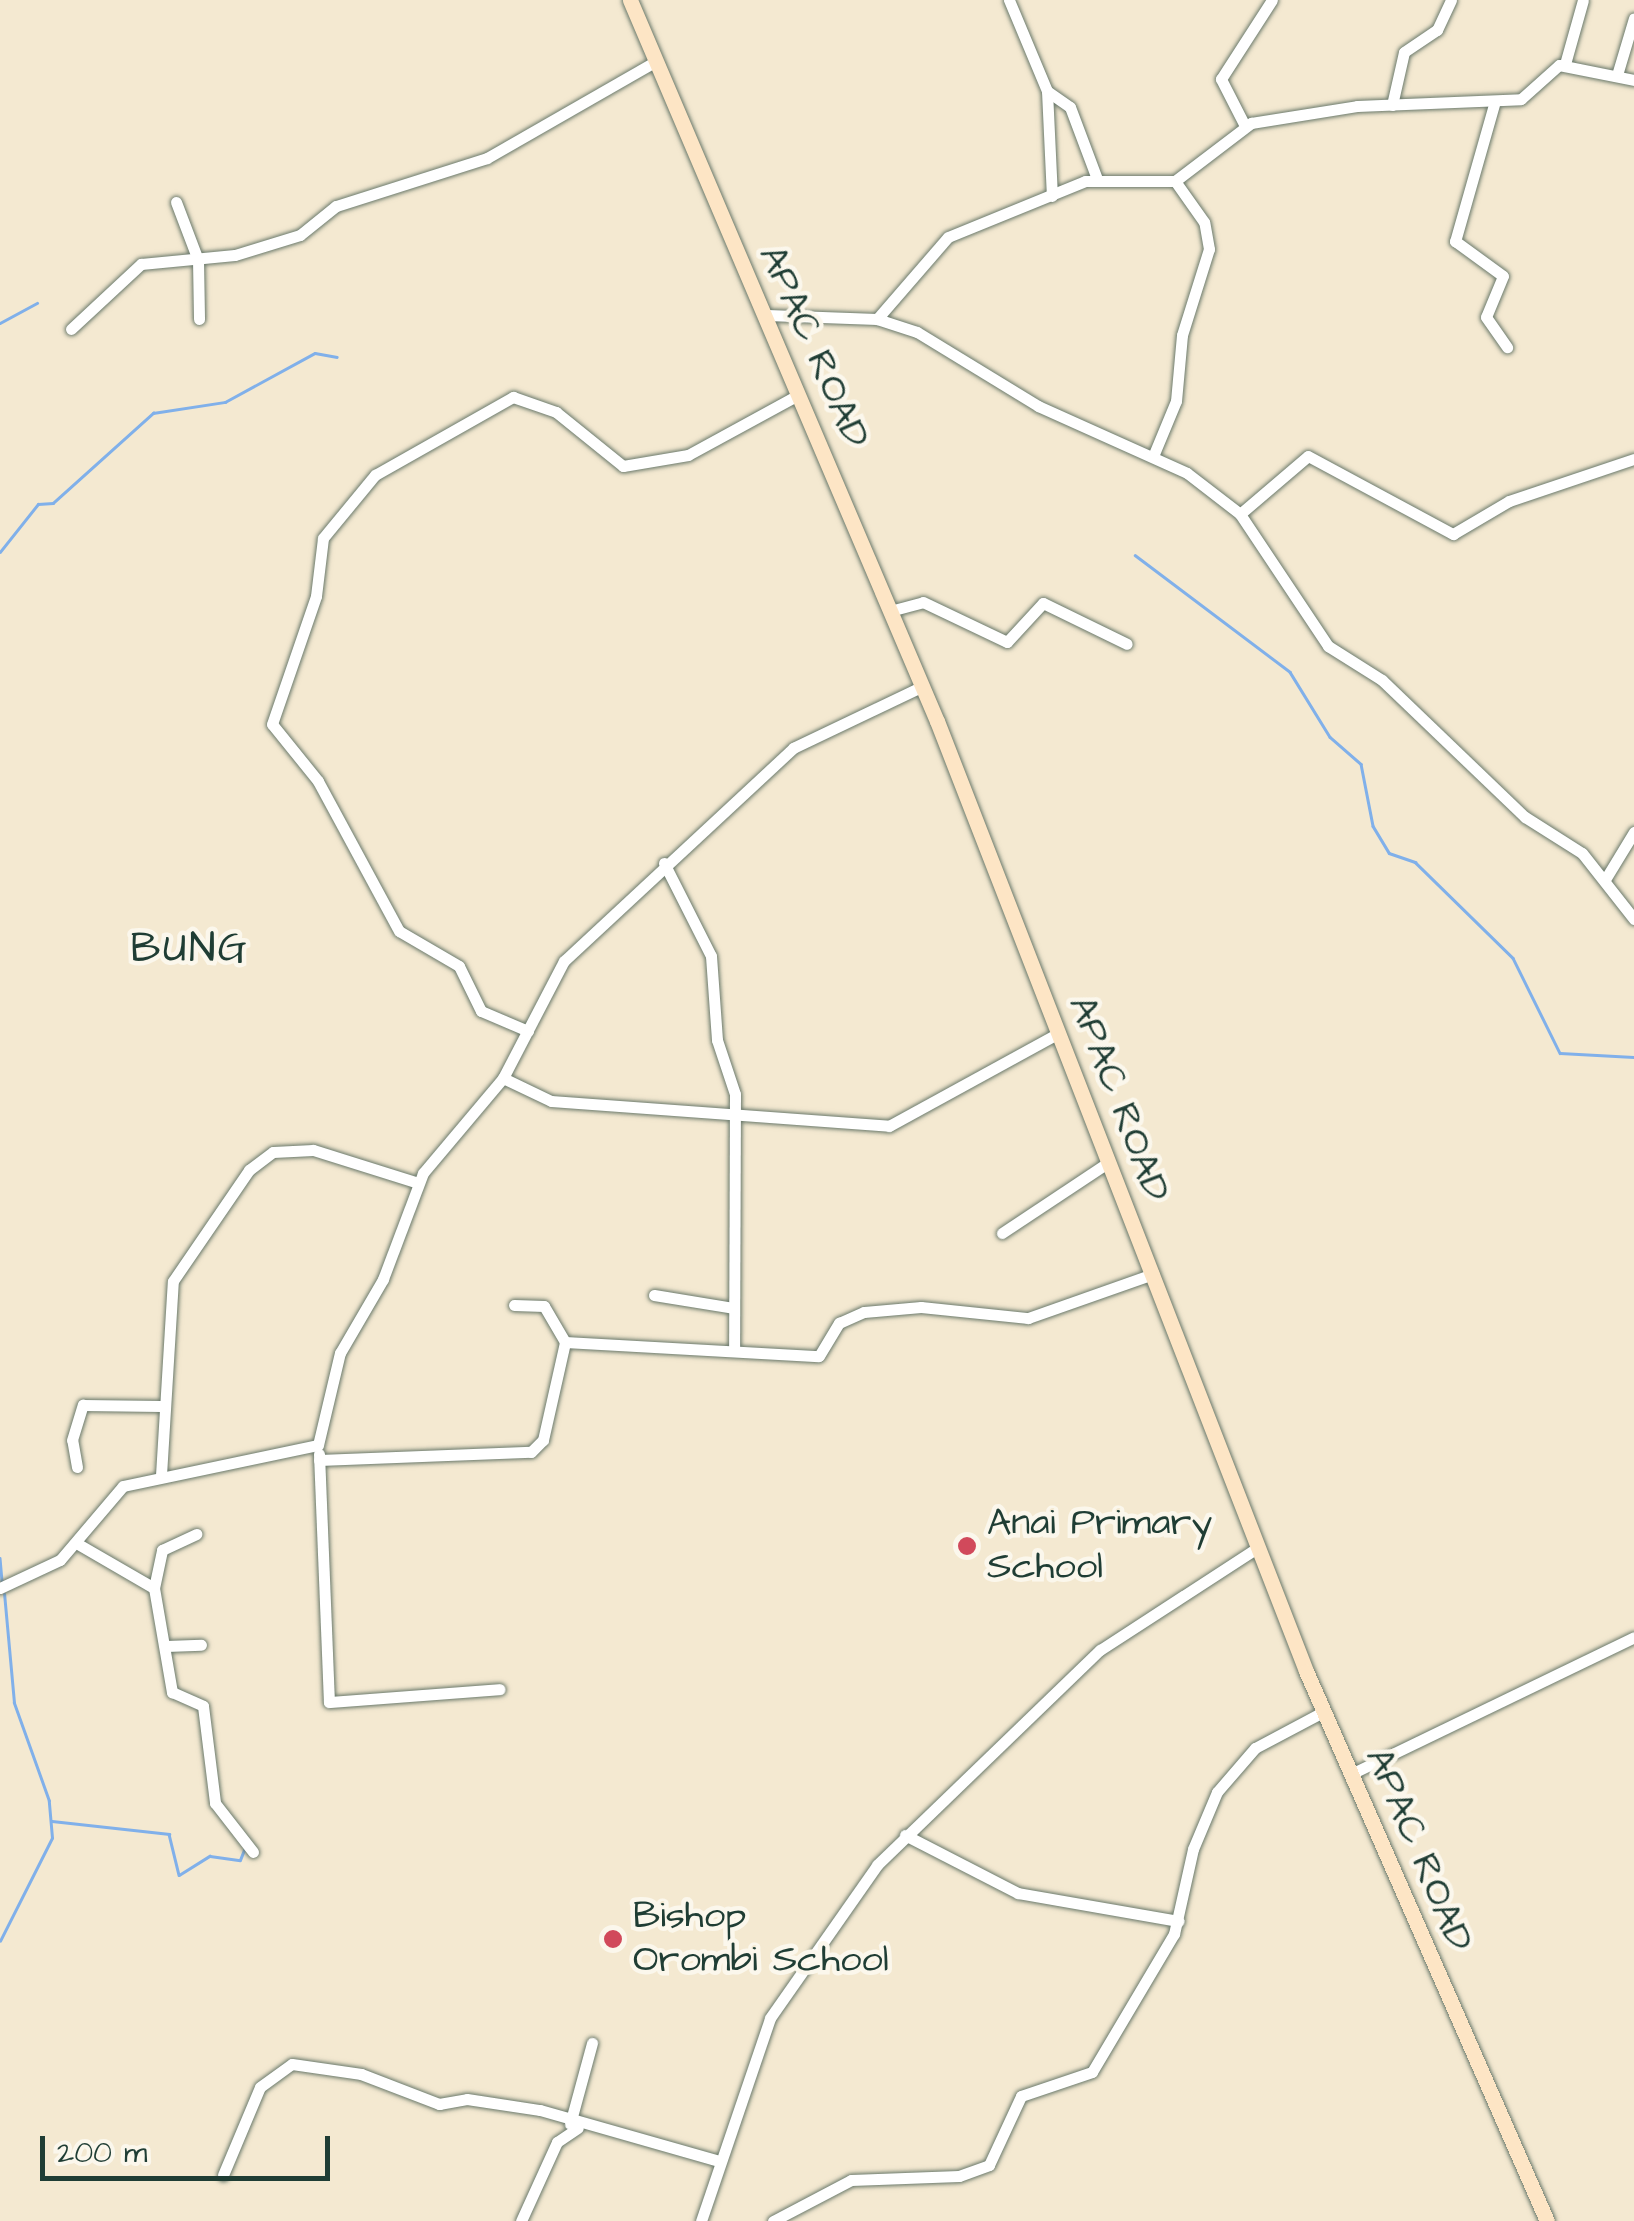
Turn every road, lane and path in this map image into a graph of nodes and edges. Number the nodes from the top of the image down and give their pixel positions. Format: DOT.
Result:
graph roads {
  1 [pos="630,0"];
  2 [pos="1010,0"];
  3 [pos="1272,0"];
  4 [pos="1451,0"];
  5 [pos="1584,0"];
  6 [pos="1634,18"];
  7 [pos="653,64"];
  8 [pos="1565,64"];
  9 [pos="1617,75"];
  10 [pos="1634,80"];
  11 [pos="1046,91"];
  12 [pos="1495,101"];
  13 [pos="1392,105"];
  14 [pos="1245,126"];
  15 [pos="1096,180"];
  16 [pos="1175,181"];
  17 [pos="1052,196"];
  18 [pos="176,202"];
  19 [pos="198,260"];
  20 [pos="767,315"];
  21 [pos="877,318"];
  22 [pos="200,319"];
  23 [pos="71,329"];
  24 [pos="1507,347"];
  25 [pos="798,395"];
  26 [pos="1154,454"];
  27 [pos="1634,459"];
  28 [pos="1240,514"];
  29 [pos="890,611"];
  30 [pos="1127,644"];
  31 [pos="923,686"];
  32 [pos="1634,832"];
  33 [pos="664,863"];
  34 [pos="1606,878"];
  35 [pos="1634,920"];
  36 [pos="528,1031"];
  37 [pos="1058,1033"];
  38 [pos="502,1078"];
  39 [pos="737,1113"];
  40 [pos="1109,1162"];
  41 [pos="418,1183"];
  42 [pos="1002,1233"];
  43 [pos="1153,1274"];
  44 [pos="654,1295"];
  45 [pos="514,1306"];
  46 [pos="733,1308"];
  47 [pos="565,1342"];
  48 [pos="734,1350"];
  49 [pos="160,1406"];
  50 [pos="318,1444"];
  51 [pos="319,1460"];
  52 [pos="77,1467"];
  53 [pos="161,1475"];
  54 [pos="196,1534"];
  55 [pos="78,1544"];
  56 [pos="1258,1548"];
  57 [pos="0,1588"];
  58 [pos="154,1588"];
  59 [pos="1634,1638"];
  60 [pos="201,1644"];
  61 [pos="166,1646"];
  62 [pos="500,1688"];
  63 [pos="1323,1712"];
  64 [pos="1351,1774"];
  65 [pos="905,1835"];
  66 [pos="253,1852"];
  67 [pos="1179,1922"];
  68 [pos="592,2043"];
  69 [pos="574,2126"];
  70 [pos="716,2160"];
  71 [pos="222,2175"];
  72 [pos="521,2221"];
  73 [pos="702,2221"];
  74 [pos="773,2221"];
  75 [pos="1547,2221"];
  1 -- 7 [label="main road, APAC ROAD"];
  2 -- 11 [label="street"];
  3 -- 14 [label="street"];
  4 -- 13 [label="street"];
  5 -- 8 [label="street"];
  6 -- 9 [label="street"];
  7 -- 19 [label="street"];
  7 -- 20 [label="main road, APAC ROAD"];
  8 -- 9 [label="street"];
  8 -- 12 [label="street"];
  9 -- 10 [label="street"];
  11 -- 15 [label="street"];
  11 -- 17 [label="street"];
  12 -- 13 [label="street"];
  12 -- 24 [label="street"];
  13 -- 14 [label="street"];
  14 -- 16 [label="street"];
  15 -- 16 [label="street"];
  15 -- 17 [label="street"];
  16 -- 26 [label="street"];
  17 -- 21 [label="street"];
  18 -- 19 [label="street"];
  19 -- 22 [label="street"];
  19 -- 23 [label="street"];
  20 -- 21 [label="street"];
  20 -- 25 [label="main road, APAC ROAD"];
  21 -- 26 [label="street"];
  25 -- 29 [label="main road, APAC ROAD"];
  25 -- 36 [label="street"];
  26 -- 28 [label="street"];
  27 -- 28 [label="street"];
  28 -- 34 [label="street"];
  29 -- 30 [label="street"];
  29 -- 31 [label="main road, APAC ROAD"];
  31 -- 33 [label="street"];
  31 -- 37 [label="main road, APAC ROAD"];
  32 -- 34 [label="street"];
  33 -- 36 [label="street"];
  33 -- 39 [label="street"];
  34 -- 35 [label="street"];
  36 -- 38 [label="street"];
  37 -- 39 [label="street"];
  37 -- 40 [label="main road, APAC ROAD"];
  38 -- 39 [label="street"];
  38 -- 41 [label="street"];
  39 -- 46 [label="street"];
  40 -- 42 [label="street"];
  40 -- 43 [label="main road, APAC ROAD"];
  41 -- 49 [label="street"];
  41 -- 50 [label="street"];
  43 -- 48 [label="street"];
  43 -- 56 [label="main road, APAC ROAD"];
  44 -- 46 [label="street"];
  45 -- 47 [label="street"];
  46 -- 48 [label="street"];
  47 -- 48 [label="street"];
  47 -- 51 [label="street"];
  49 -- 52 [label="street"];
  49 -- 53 [label="street"];
  50 -- 51 [label="street"];
  50 -- 53 [label="street"];
  51 -- 62 [label="street"];
  53 -- 55 [label="street"];
  54 -- 58 [label="street"];
  55 -- 57 [label="street"];
  55 -- 58 [label="street"];
  56 -- 63 [label="main road, APAC ROAD"];
  56 -- 65 [label="street"];
  58 -- 61 [label="street"];
  59 -- 64 [label="street"];
  60 -- 61 [label="street"];
  61 -- 66 [label="street"];
  63 -- 64 [label="main road, APAC ROAD"];
  63 -- 67 [label="street"];
  64 -- 75 [label="main road, APAC ROAD"];
  65 -- 67 [label="street"];
  65 -- 70 [label="street"];
  67 -- 74 [label="street"];
  68 -- 69 [label="street"];
  69 -- 70 [label="street"];
  69 -- 71 [label="street"];
  69 -- 72 [label="street"];
  70 -- 73 [label="street"];
}
